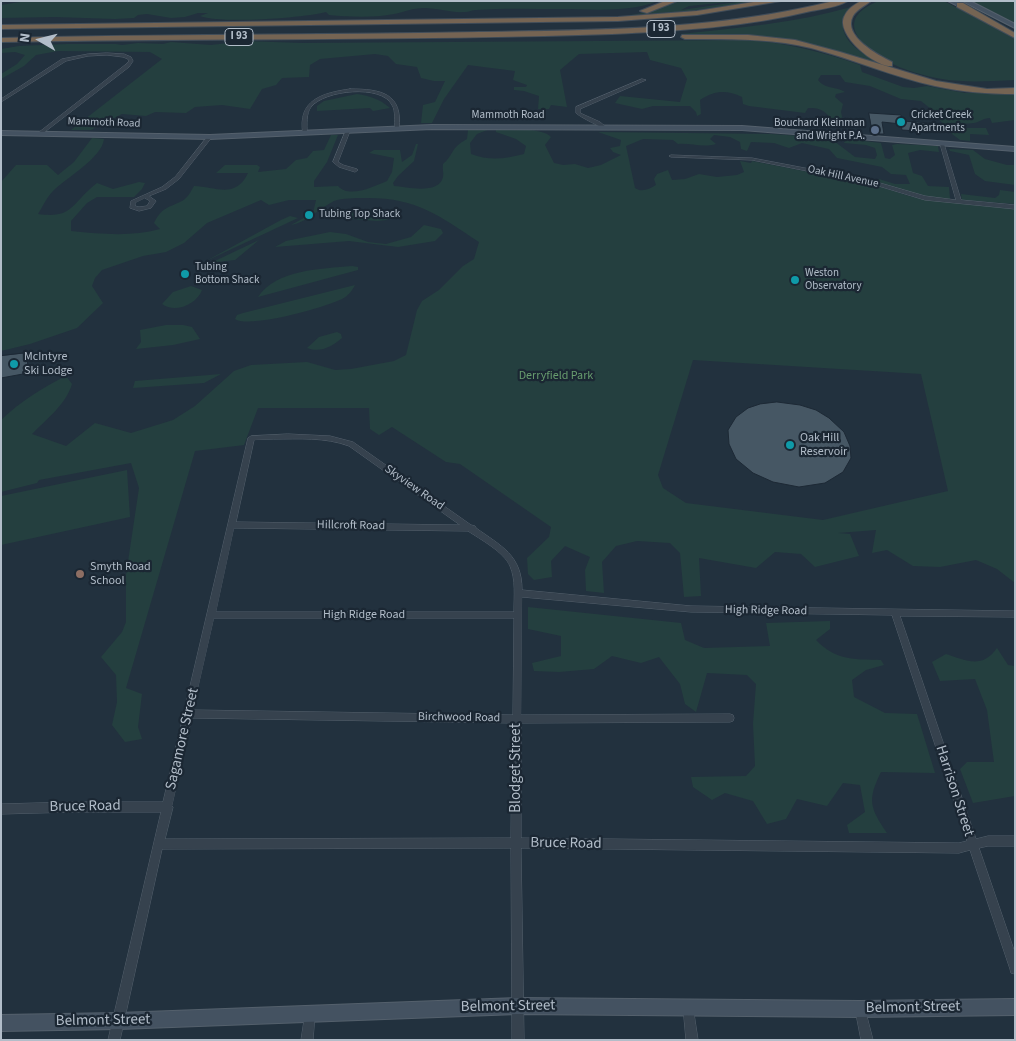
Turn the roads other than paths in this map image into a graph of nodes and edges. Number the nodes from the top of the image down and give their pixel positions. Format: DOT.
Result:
graph roads {
  1 [pos="673,1"];
  2 [pos="777,1"];
  3 [pos="844,1"];
  4 [pos="867,1"];
  5 [pos="951,1"];
  6 [pos="962,3"];
  7 [pos="455,21"];
  8 [pos="1015,26"];
  9 [pos="1,27"];
  10 [pos="476,34"];
  11 [pos="1015,35"];
  12 [pos="1,40"];
  13 [pos="644,80"];
  14 [pos="1015,83"];
  15 [pos="1015,91"];
  16 [pos="1,101"];
  17 [pos="397,128"];
  18 [pos="605,128"];
  19 [pos="348,131"];
  20 [pos="1,133"];
  21 [pos="40,133"];
  22 [pos="304,133"];
  23 [pos="210,137"];
  24 [pos="942,144"];
  25 [pos="1015,149"];
  26 [pos="670,156"];
  27 [pos="355,170"];
  28 [pos="145,196"];
  29 [pos="959,201"];
  30 [pos="1015,207"];
  31 [pos="251,438"];
  32 [pos="231,525"];
  33 [pos="472,528"];
  34 [pos="518,593"];
  35 [pos="895,612"];
  36 [pos="1015,614"];
  37 [pos="211,615"];
  38 [pos="517,616"];
  39 [pos="189,714"];
  40 [pos="730,718"];
  41 [pos="517,719"];
  42 [pos="168,807"];
  43 [pos="1,809"];
  44 [pos="1015,842"];
  45 [pos="516,843"];
  46 [pos="160,844"];
  47 [pos="972,846"];
  48 [pos="1015,969"];
  49 [pos="518,1006"];
  50 [pos="688,1007"];
  51 [pos="1015,1007"];
  52 [pos="860,1009"];
  53 [pos="310,1014"];
  54 [pos="119,1021"];
  55 [pos="1,1023"];
  56 [pos="114,1040"];
  57 [pos="307,1040"];
  58 [pos="518,1040"];
  59 [pos="692,1040"];
  60 [pos="867,1040"];
  1 -- 7 [label="highway"];
  2 -- 7 [label="highway, I 93"];
  3 -- 10 [label="highway, I 93"];
  4 -- 14 [label="highway"];
  5 -- 6 [label="main road"];
  6 -- 8 [label="main road"];
  6 -- 11 [label="highway"];
  7 -- 9 [label="highway, I 93"];
  10 -- 12 [label="highway, I 93"];
  10 -- 15 [label="highway"];
  13 -- 18 [label="street"];
  16 -- 21 [label="street"];
  17 -- 18 [label="main road, Mammoth Road"];
  17 -- 19 [label="main road, Mammoth Road"];
  17 -- 22 [label="street"];
  18 -- 24 [label="main road, Mammoth Road"];
  19 -- 22 [label="main road, Mammoth Road"];
  19 -- 27 [label="street"];
  20 -- 21 [label="main road, Mammoth Road"];
  21 -- 23 [label="main road, Mammoth Road"];
  22 -- 23 [label="main road, Mammoth Road"];
  23 -- 28 [label="street"];
  24 -- 25 [label="main road, Mammoth Road"];
  24 -- 29 [label="street"];
  26 -- 29 [label="street, Oak Hill Avenue"];
  29 -- 30 [label="street, Oak Hill Avenue"];
  31 -- 32 [label="street, Sagamore Street"];
  31 -- 33 [label="street, Skyview Road"];
  32 -- 33 [label="street, Hillcroft Road"];
  32 -- 37 [label="street, Sagamore Street"];
  33 -- 34 [label="street, Skyview Road"];
  34 -- 35 [label="street, High Ridge Road"];
  34 -- 38 [label="street, Skyview Road"];
  35 -- 36 [label="street, High Ridge Road"];
  35 -- 47 [label="street, Harrison Street"];
  37 -- 38 [label="street, High Ridge Road"];
  37 -- 39 [label="street, Sagamore Street"];
  38 -- 41 [label="street, Blodget Street"];
  39 -- 41 [label="street, Birchwood Road"];
  39 -- 42 [label="street, Sagamore Street"];
  40 -- 41 [label="street, Birchwood Road"];
  41 -- 45 [label="street, Blodget Street"];
  42 -- 43 [label="street, Bruce Road"];
  42 -- 46 [label="street, Sagamore Street"];
  44 -- 47 [label="street, Bruce Road"];
  45 -- 46 [label="street, Bruce Road"];
  45 -- 47 [label="street, Bruce Road"];
  45 -- 49 [label="street, Blodget Street"];
  46 -- 54 [label="street, Sagamore Street"];
  47 -- 48 [label="street, Harrison Street"];
  49 -- 50 [label="main road, Belmont Street"];
  49 -- 53 [label="main road, Belmont Street"];
  49 -- 58 [label="street, Blodget Street"];
  50 -- 52 [label="main road, Belmont Street"];
  50 -- 59 [label="street"];
  51 -- 52 [label="main road, Belmont Street"];
  52 -- 60 [label="street"];
  53 -- 54 [label="main road, Belmont Street"];
  53 -- 57 [label="street"];
  54 -- 55 [label="main road, Belmont Street"];
  54 -- 56 [label="street, Sagamore Street"];
}
